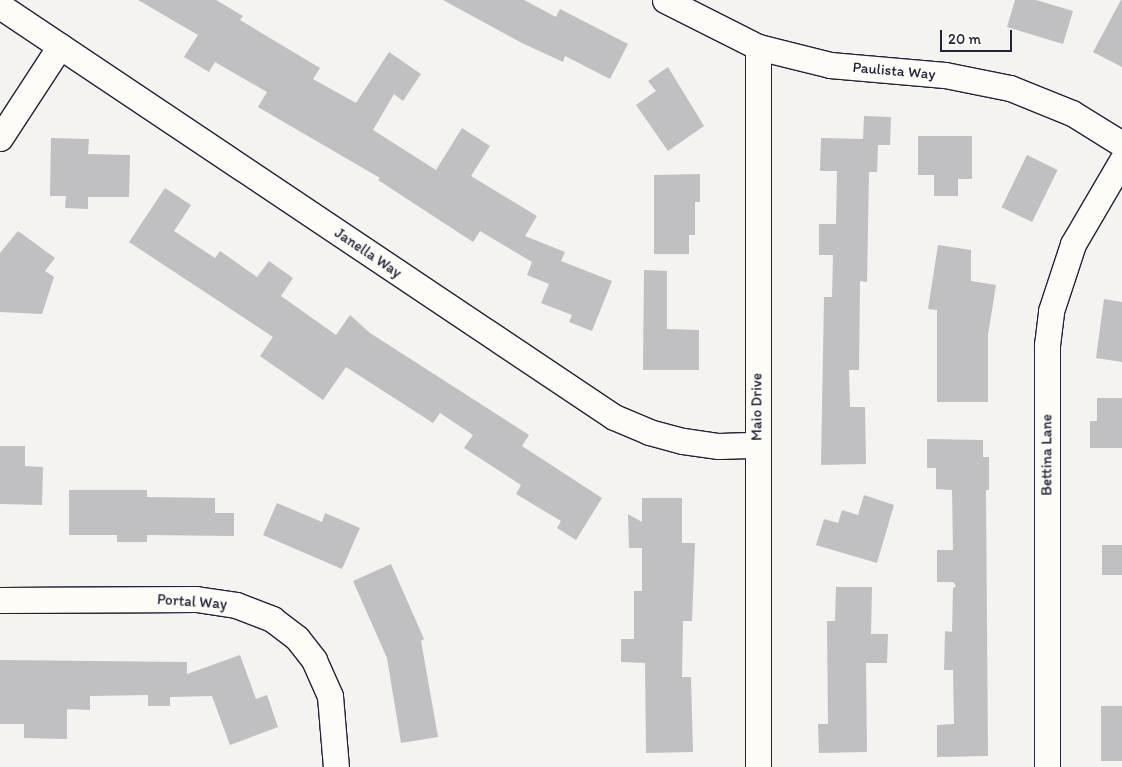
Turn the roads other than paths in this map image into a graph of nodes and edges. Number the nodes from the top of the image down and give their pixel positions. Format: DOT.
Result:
graph roads {
  1 [pos="665,0"];
  2 [pos="0,6"];
  3 [pos="60,46"];
  4 [pos="758,47"];
  5 [pos="0,138"];
  6 [pos="1122,144"];
  7 [pos="1122,160"];
  8 [pos="757,445"];
  9 [pos="0,600"];
  10 [pos="336,767"];
  11 [pos="758,767"];
  12 [pos="1047,767"];
  1 -- 4 [label="street, Paulista Way"];
  2 -- 3 [label="street, Janella Way"];
  3 -- 5 [label="street"];
  3 -- 8 [label="street, Janella Way"];
  4 -- 6 [label="street, Paulista Way"];
  4 -- 8 [label="street, Maio Drive"];
  7 -- 12 [label="street, Bettina Lane"];
  8 -- 11 [label="street, Maio Drive"];
  9 -- 10 [label="street, Portal Way"];
}
